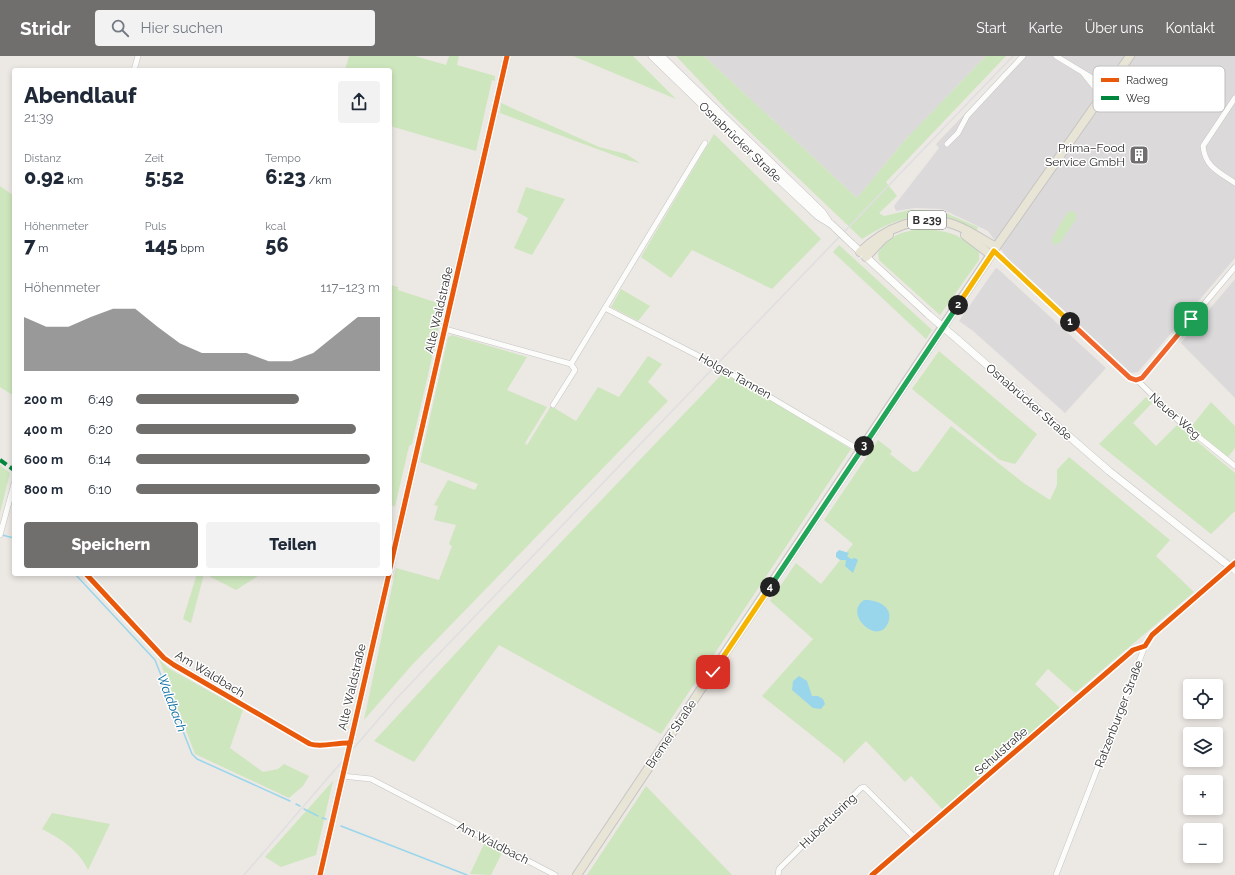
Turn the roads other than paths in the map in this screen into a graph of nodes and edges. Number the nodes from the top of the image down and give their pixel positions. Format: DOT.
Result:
graph roads {
  1 [pos="138,56"];
  2 [pos="507,56"];
  3 [pos="652,56"];
  4 [pos="661,56"];
  5 [pos="1023,56"];
  6 [pos="1056,56"];
  7 [pos="1130,56"];
  8 [pos="1123,66"];
  9 [pos="135,68"];
  10 [pos="1093,86"];
  11 [pos="1235,98"];
  12 [pos="1093,107"];
  13 [pos="705,143"];
  14 [pos="947,144"];
  15 [pos="1235,183"];
  16 [pos="831,224"];
  17 [pos="994,251"];
  18 [pos="863,254"];
  19 [pos="1235,266"];
  20 [pos="605,308"];
  21 [pos="444,329"];
  22 [pos="571,364"];
  23 [pos="1136,380"];
  24 [pos="553,405"];
  25 [pos="860,451"];
  26 [pos="1235,466"];
  27 [pos="12,498"];
  28 [pos="1,533"];
  29 [pos="392,559"];
  30 [pos="1235,563"];
  31 [pos="1235,570"];
  32 [pos="88,576"];
  33 [pos="388,576"];
  34 [pos="1145,646"];
  35 [pos="350,743"];
  36 [pos="342,776"];
  37 [pos="916,838"];
  38 [pos="320,875"];
  39 [pos="555,875"];
  40 [pos="577,875"];
  41 [pos="778,875"];
  42 [pos="872,875"];
  43 [pos="1056,875"];
  1 -- 9 [label="street"];
  2 -- 21 [label="main road, Alte Waldstraße"];
  3 -- 16 [label="main road, Osnabrücker Straße"];
  4 -- 16 [label="main road, Osnabrücker Straße"];
  5 -- 14 [label="street"];
  6 -- 10 [label="street"];
  7 -- 8 [label="main road, Bremer Straße"];
  11 -- 15 [label="street"];
  12 -- 17 [label="main road, Bremer Straße"];
  13 -- 20 [label="street"];
  16 -- 18 [label="main road, Osnabrücker Straße, bridge"];
  17 -- 18 [label="main road, B 239"];
  17 -- 23 [label="street, Neuer Weg"];
  17 -- 25 [label="main road, Bremer Straße"];
  18 -- 31 [label="main road, Osnabrücker Straße, bridge"];
  19 -- 23 [label="street"];
  20 -- 22 [label="street"];
  20 -- 25 [label="street, Holger Tannen"];
  21 -- 22 [label="street"];
  21 -- 29 [label="main road, Alte Waldstraße"];
  22 -- 24 [label="street"];
  23 -- 26 [label="street, Neuer Weg"];
  25 -- 40 [label="main road, Bremer Straße"];
  27 -- 28 [label="street"];
  30 -- 34 [label="street, Ratzenburger Straße"];
  32 -- 35 [label="street, Am Waldbach"];
  33 -- 35 [label="main road, Alte Waldstraße"];
  34 -- 37 [label="street, Schulstraße"];
  34 -- 43 [label="street, Ratzenburger Straße"];
  35 -- 36 [label="main road, Alte Waldstraße"];
  36 -- 38 [label="main road, Alte Waldstraße"];
  36 -- 39 [label="street, Am Waldbach"];
  37 -- 41 [label="street, Hubertusring"];
  37 -- 42 [label="street, Schulstraße"];
}
